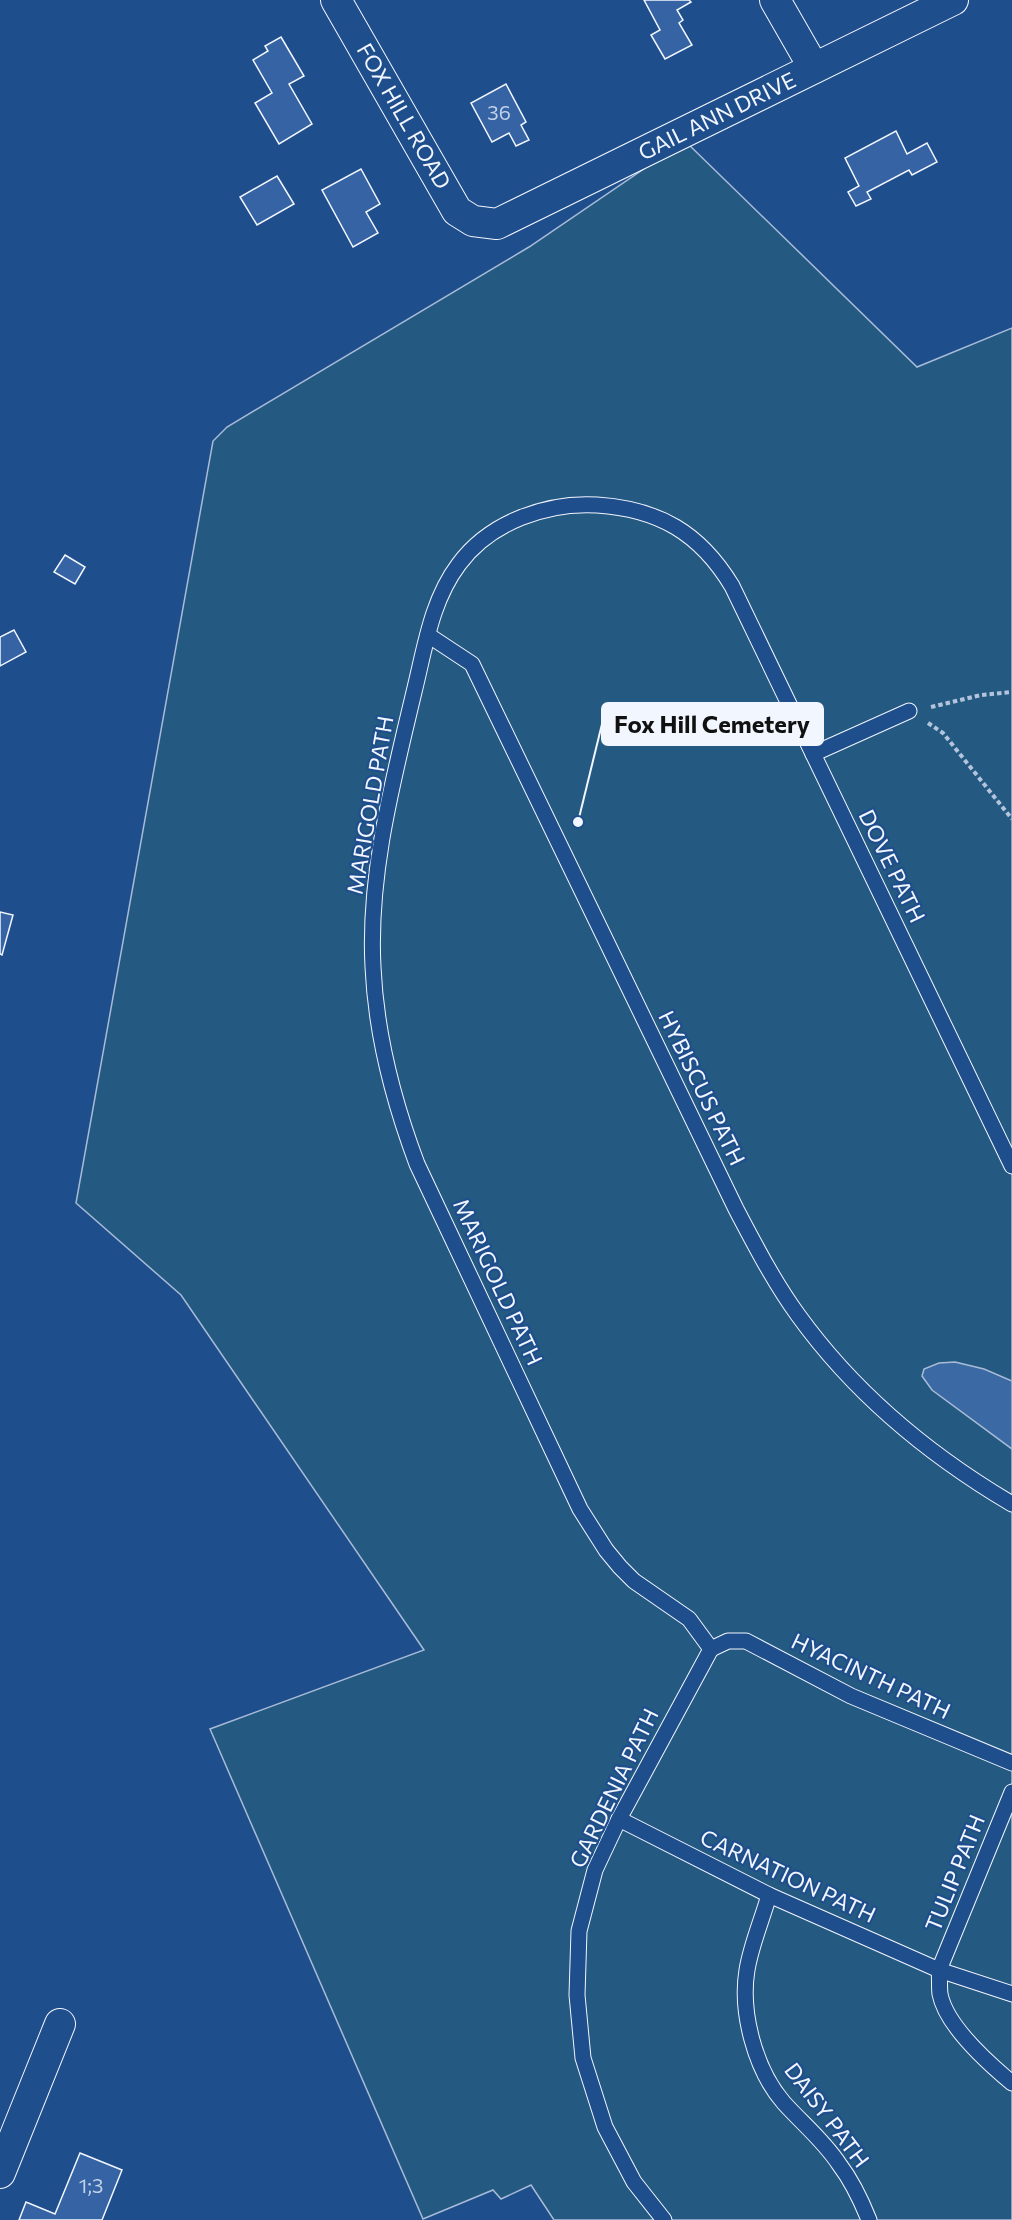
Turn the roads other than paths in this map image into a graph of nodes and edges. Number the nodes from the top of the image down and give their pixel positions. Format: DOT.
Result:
graph roads {
  1 [pos="336,0"];
  2 [pos="775,0"];
  3 [pos="953,0"];
  4 [pos="814,68"];
  5 [pos="480,223"];
  6 [pos="732,586"];
  7 [pos="428,635"];
  8 [pos="909,711"];
  9 [pos="813,754"];
  10 [pos="1012,1166"];
  11 [pos="1012,1504"];
  12 [pos="711,1649"];
  13 [pos="1012,1763"];
  14 [pos="1012,1792"];
  15 [pos="619,1819"];
  16 [pos="769,1895"];
  17 [pos="939,1970"];
  18 [pos="1012,1994"];
  19 [pos="60,2024"];
  20 [pos="1012,2083"];
  21 [pos="0,2173"];
  22 [pos="664,2220"];
  23 [pos="869,2220"];
  1 -- 5 [label="street, FOX HILL ROAD"];
  2 -- 4 [label="street"];
  3 -- 4 [label="street, GAIL ANN DRIVE"];
  4 -- 5 [label="street, GAIL ANN DRIVE"];
  6 -- 7 [label="lane, MARIGOLD PATH"];
  6 -- 9 [label="lane, DOVE PATH"];
  7 -- 11 [label="lane, HYBISCUS PATH"];
  7 -- 12 [label="lane, MARIGOLD PATH"];
  8 -- 9 [label="lane"];
  9 -- 10 [label="lane, DOVE PATH"];
  12 -- 13 [label="lane, HYACINTH PATH"];
  12 -- 15 [label="lane, GARDENIA PATH"];
  14 -- 17 [label="lane, TULIP PATH"];
  15 -- 16 [label="lane, CARNATION PATH"];
  15 -- 22 [label="lane, GARDENIA PATH"];
  16 -- 17 [label="lane, CARNATION PATH"];
  16 -- 23 [label="lane, DAISY PATH"];
  17 -- 18 [label="lane, CARNATION PATH"];
  17 -- 20 [label="lane"];
  19 -- 21 [label="street"];
}
